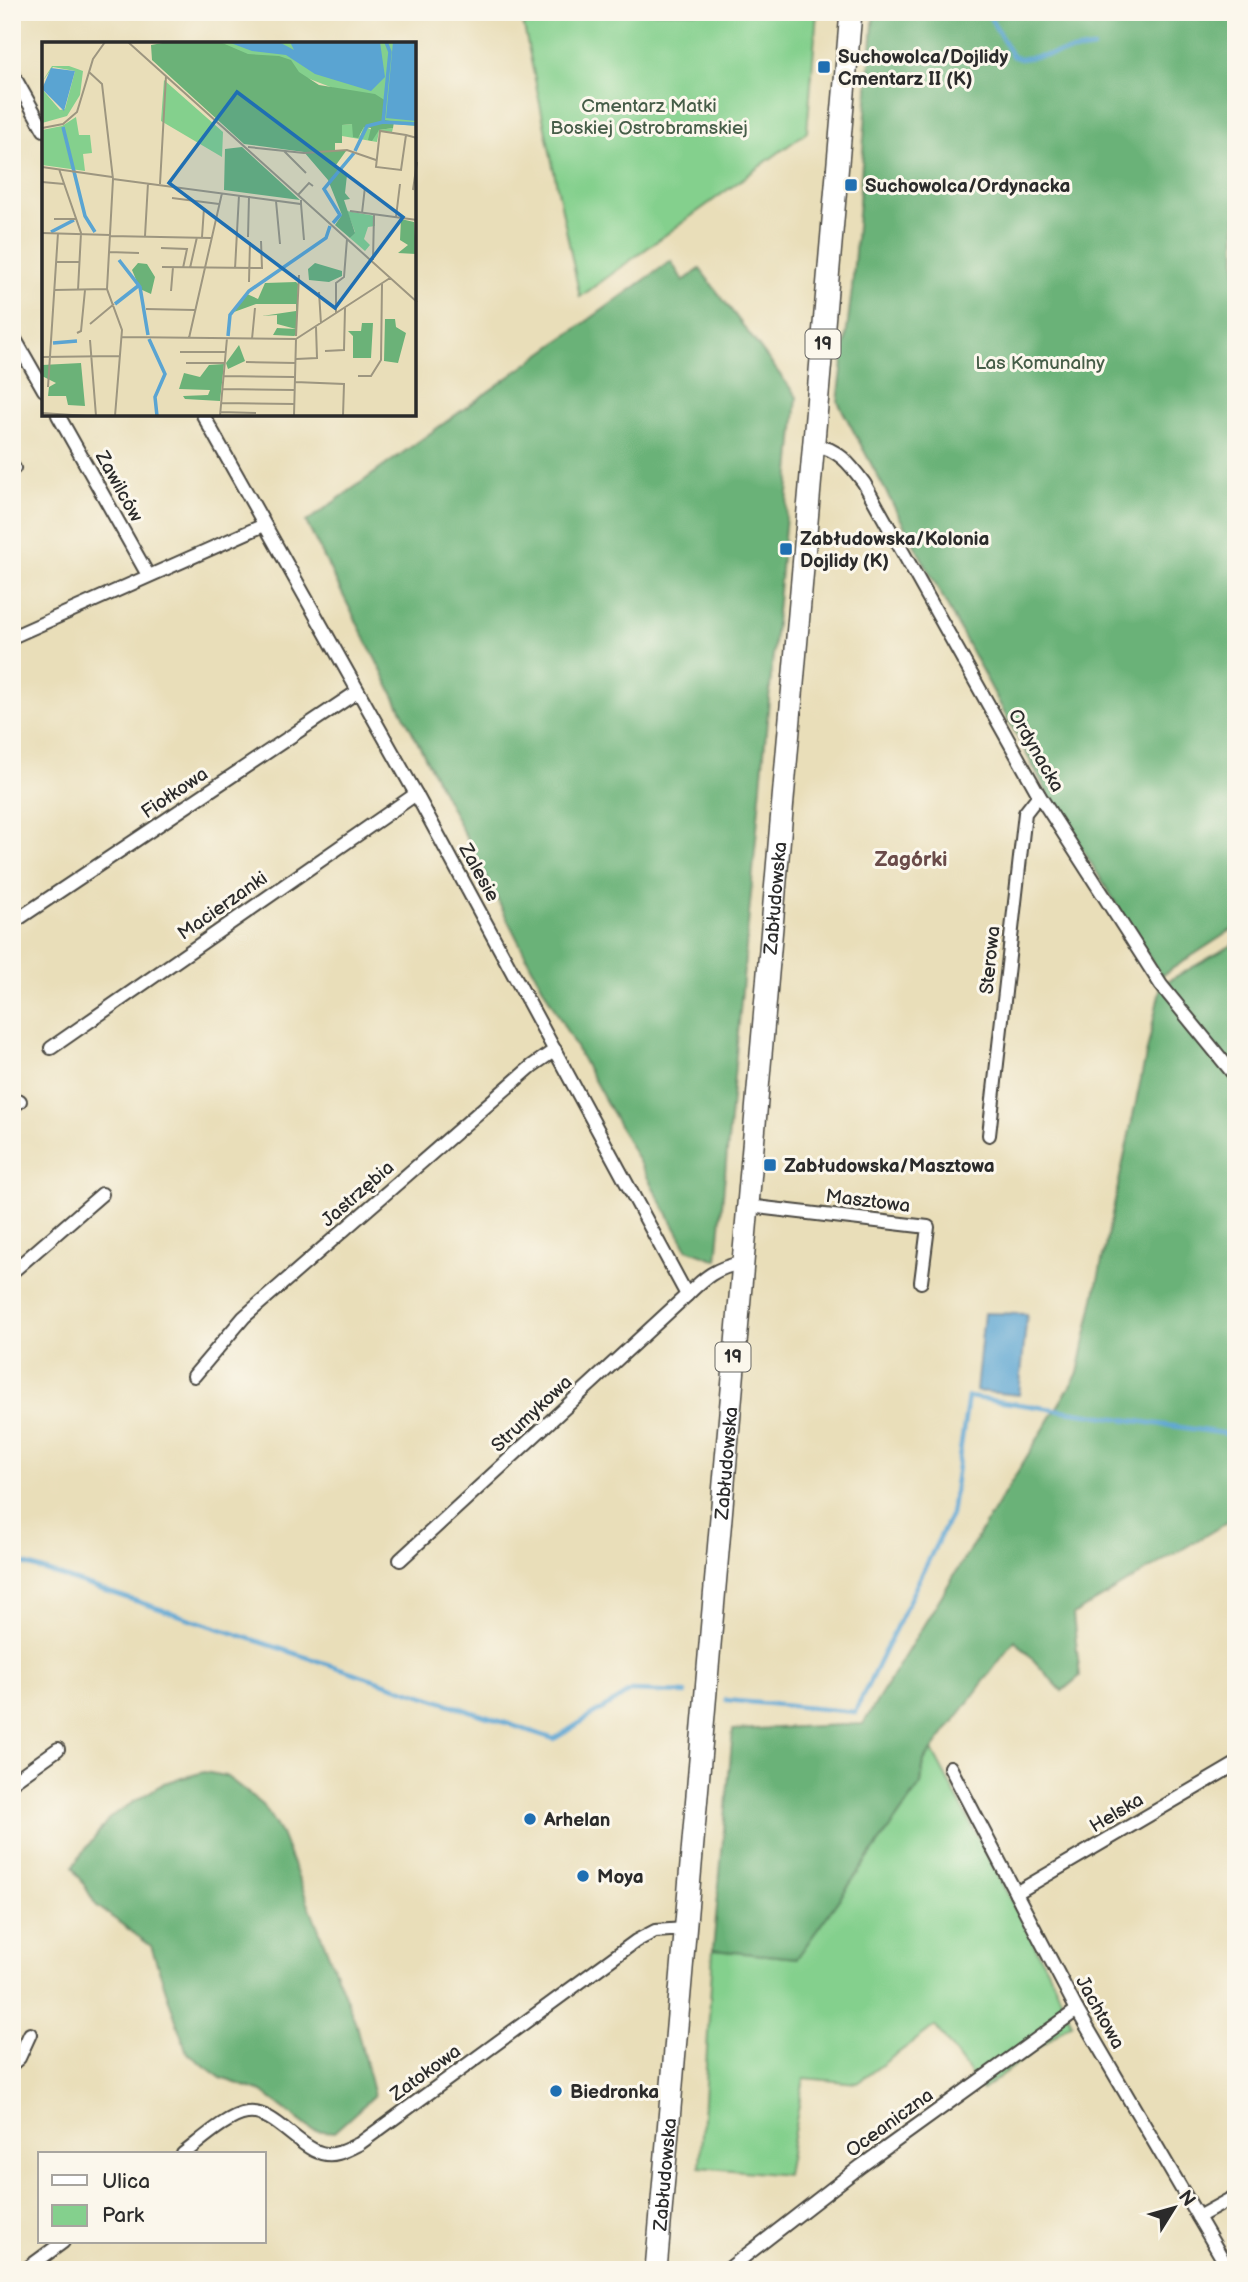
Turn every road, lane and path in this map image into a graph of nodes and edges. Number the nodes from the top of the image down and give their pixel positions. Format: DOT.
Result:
graph roads {
  1 [pos="851,12"];
  2 [pos="12,73"];
  3 [pos="42,126"];
  4 [pos="12,334"];
  5 [pos="42,386"];
  6 [pos="59,416"];
  7 [pos="204,416"];
  8 [pos="813,445"];
  9 [pos="264,525"];
  10 [pos="148,575"];
  11 [pos="12,637"];
  12 [pos="357,692"];
  13 [pos="416,794"];
  14 [pos="1040,795"];
  15 [pos="12,923"];
  16 [pos="51,1048"];
  17 [pos="555,1050"];
  18 [pos="1236,1077"];
  19 [pos="989,1135"];
  20 [pos="103,1194"];
  21 [pos="748,1206"];
  22 [pos="741,1263"];
  23 [pos="12,1272"];
  24 [pos="921,1282"];
  25 [pos="687,1295"];
  26 [pos="194,1376"];
  27 [pos="401,1560"];
  28 [pos="58,1749"];
  29 [pos="1236,1763"];
  30 [pos="950,1767"];
  31 [pos="12,1782"];
  32 [pos="1016,1893"];
  33 [pos="685,1929"];
  34 [pos="1077,2010"];
  35 [pos="30,2035"];
  36 [pos="12,2064"];
  37 [pos="186,2152"];
  38 [pos="1236,2196"];
  39 [pos="1198,2217"];
  40 [pos="60,2244"];
  41 [pos="25,2270"];
  42 [pos="656,2270"];
  43 [pos="727,2270"];
  44 [pos="1228,2270"];
  1 -- 8 [label="highway, 19"];
  2 -- 3 [label="street"];
  4 -- 5 [label="street"];
  6 -- 10 [label="street, Zawilców"];
  7 -- 9 [label="street, Zalesie"];
  8 -- 14 [label="street, Ordynacka"];
  8 -- 21 [label="highway, Zabłudowska / 19"];
  9 -- 10 [label="street"];
  9 -- 12 [label="street, Zalesie"];
  10 -- 11 [label="street"];
  12 -- 13 [label="street, Zalesie"];
  12 -- 15 [label="street, Fiołkowa"];
  13 -- 16 [label="street, Macierzanki"];
  13 -- 17 [label="street, Zalesie"];
  14 -- 18 [label="street, Ordynacka"];
  14 -- 19 [label="street, Sterowa"];
  17 -- 25 [label="street, Zalesie"];
  17 -- 26 [label="street, Jastrzębia"];
  20 -- 23 [label="street"];
  21 -- 22 [label="highway, Zabłudowska / 19"];
  21 -- 24 [label="street, Masztowa"];
  22 -- 25 [label="street"];
  22 -- 33 [label="highway, Zabłudowska / 19"];
  25 -- 27 [label="street, Strumykowa"];
  28 -- 31 [label="street"];
  29 -- 32 [label="street, Helska"];
  30 -- 32 [label="street, Jachtowa"];
  32 -- 34 [label="street, Jachtowa"];
  33 -- 37 [label="street, Zatokowa"];
  33 -- 42 [label="highway, Zabłudowska / 19"];
  34 -- 39 [label="street, Jachtowa"];
  34 -- 43 [label="street, Oceaniczna"];
  35 -- 36 [label="street"];
  38 -- 39 [label="street"];
  39 -- 44 [label="street, Jachtowa"];
  40 -- 41 [label="street"];
}
